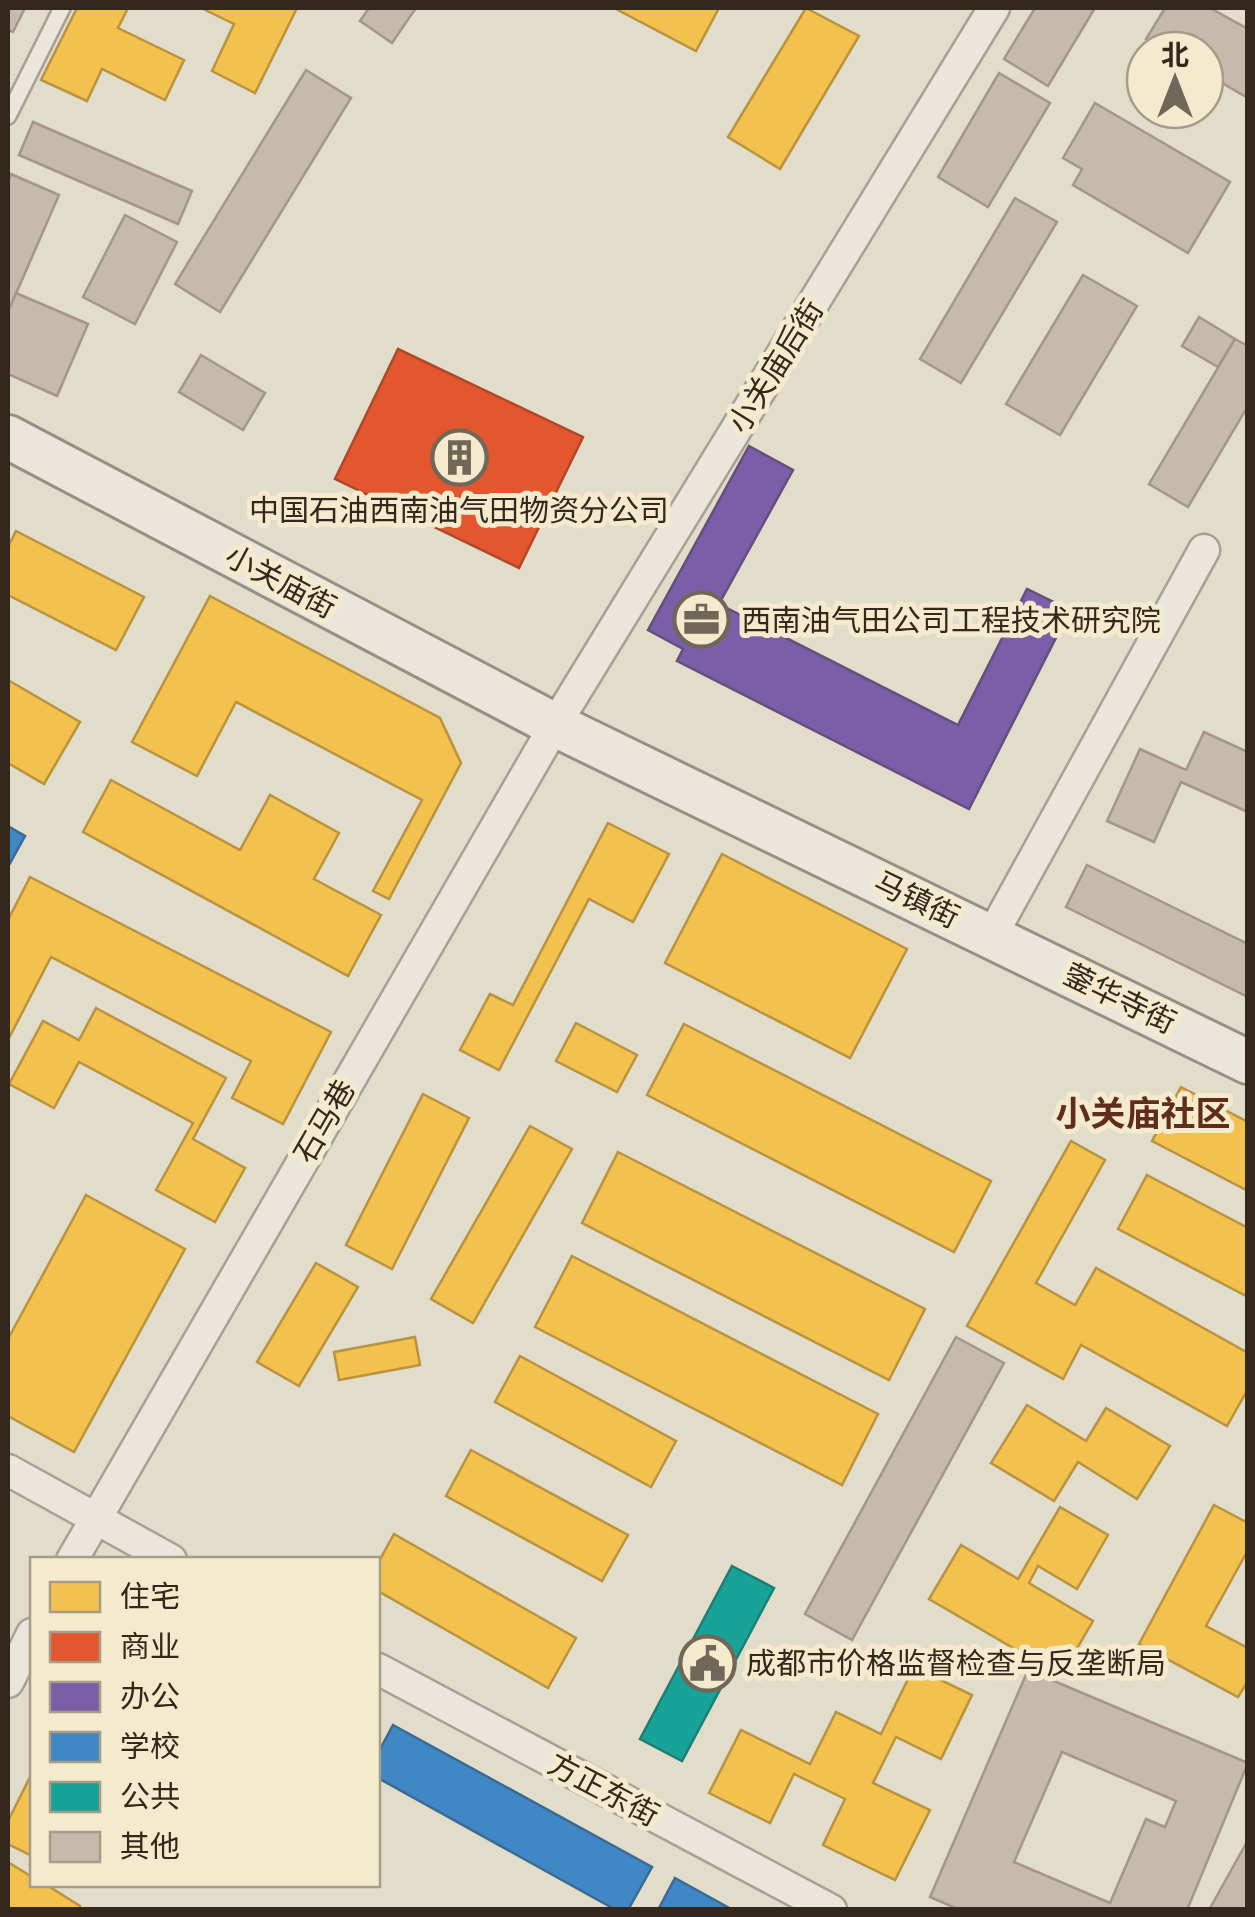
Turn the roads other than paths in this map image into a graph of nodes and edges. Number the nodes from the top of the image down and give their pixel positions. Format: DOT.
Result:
graph roads {
  1 [pos="62,8"];
  2 [pos="994,8"];
  3 [pos="8,116"];
  4 [pos="8,437"];
  5 [pos="1204,550"];
  6 [pos="555,724"];
  7 [pos="992,935"];
  8 [pos="1248,1062"];
  9 [pos="8,1470"];
  10 [pos="94,1518"];
  11 [pos="74,1557"];
  12 [pos="166,1557"];
  13 [pos="30,1638"];
  14 [pos="380,1670"];
  15 [pos="8,1682"];
  16 [pos="831,1910"];
  1 -- 3 [label="lane"];
  2 -- 6 [label="street, 小关庙后街"];
  4 -- 6 [label="street, 小关庙街"];
  5 -- 7 [label="street, 马镇街"];
  6 -- 7 [label="street, 马镇街"];
  6 -- 10 [label="street, 石马巷"];
  7 -- 8 [label="street, 蓥华寺街"];
  9 -- 10 [label="street"];
  10 -- 11 [label="street, 石马巷"];
  10 -- 12 [label="street"];
  13 -- 15 [label="street"];
  14 -- 16 [label="street, 方正东街"];
}
